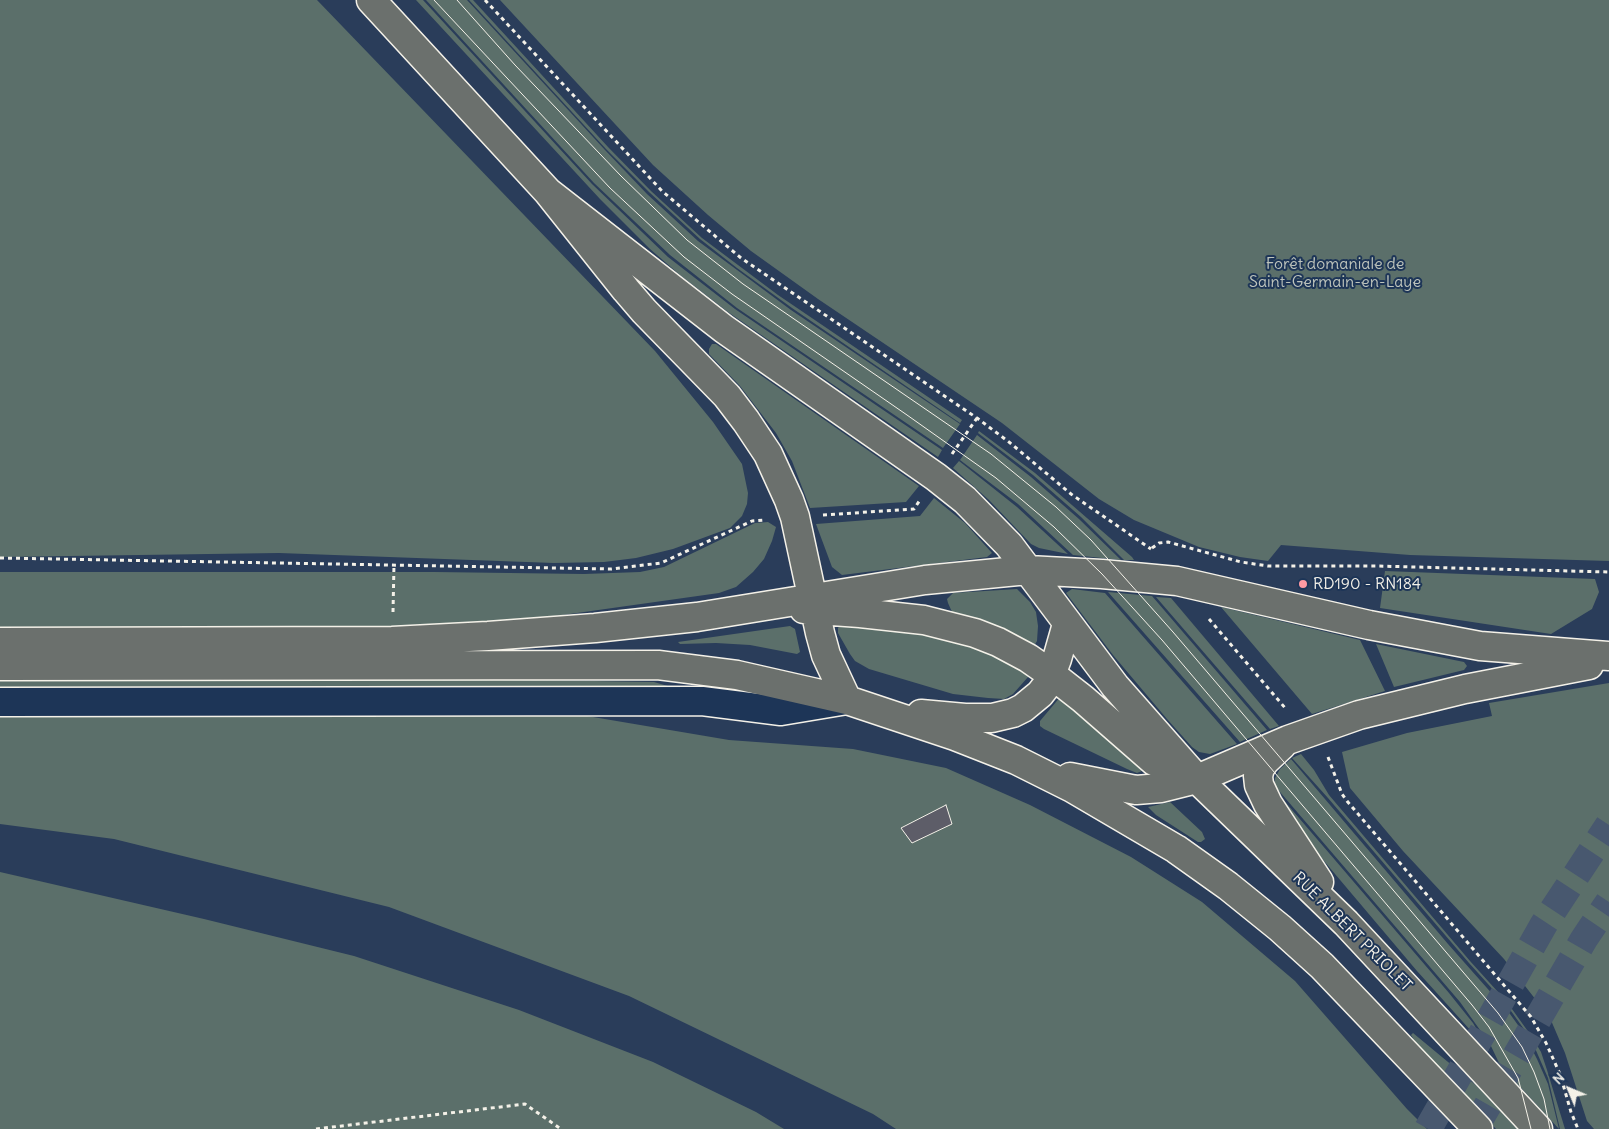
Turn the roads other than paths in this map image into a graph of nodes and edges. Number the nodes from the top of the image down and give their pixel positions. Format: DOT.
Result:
graph roads {
  1 [pos="370,0"];
  2 [pos="548,192"];
  3 [pos="1028,570"];
  4 [pos="814,604"];
  5 [pos="1067,624"];
  6 [pos="0,642"];
  7 [pos="1609,656"];
  8 [pos="1609,662"];
  9 [pos="0,666"];
  10 [pos="1052,674"];
  11 [pos="847,700"];
  12 [pos="0,702"];
  13 [pos="875,709"];
  14 [pos="1288,740"];
  15 [pos="1039,772"];
  16 [pos="1197,778"];
  17 [pos="1346,923"];
  18 [pos="1478,1129"];
  19 [pos="1538,1129"];
  1 -- 2 [label="main road"];
  2 -- 3 [label="main road, RUE ALBERT PRIOLET"];
  2 -- 4 [label="main road"];
  3 -- 4 [label="main road"];
  3 -- 5 [label="main road, RUE ALBERT PRIOLET"];
  3 -- 7 [label="main road"];
  4 -- 6 [label="main road"];
  4 -- 10 [label="main road"];
  4 -- 11 [label="main road"];
  5 -- 10 [label="main road"];
  5 -- 16 [label="main road, RUE ALBERT PRIOLET"];
  8 -- 14 [label="main road"];
  9 -- 11 [label="main road"];
  10 -- 13 [label="main road"];
  10 -- 16 [label="main road"];
  11 -- 12 [label="lane"];
  11 -- 13 [label="main road"];
  13 -- 15 [label="main road"];
  14 -- 16 [label="main road"];
  14 -- 17 [label="main road"];
  15 -- 16 [label="main road"];
  15 -- 18 [label="main road"];
  16 -- 17 [label="main road, RUE ALBERT PRIOLET"];
  17 -- 19 [label="main road, RUE ALBERT PRIOLET"];
}
